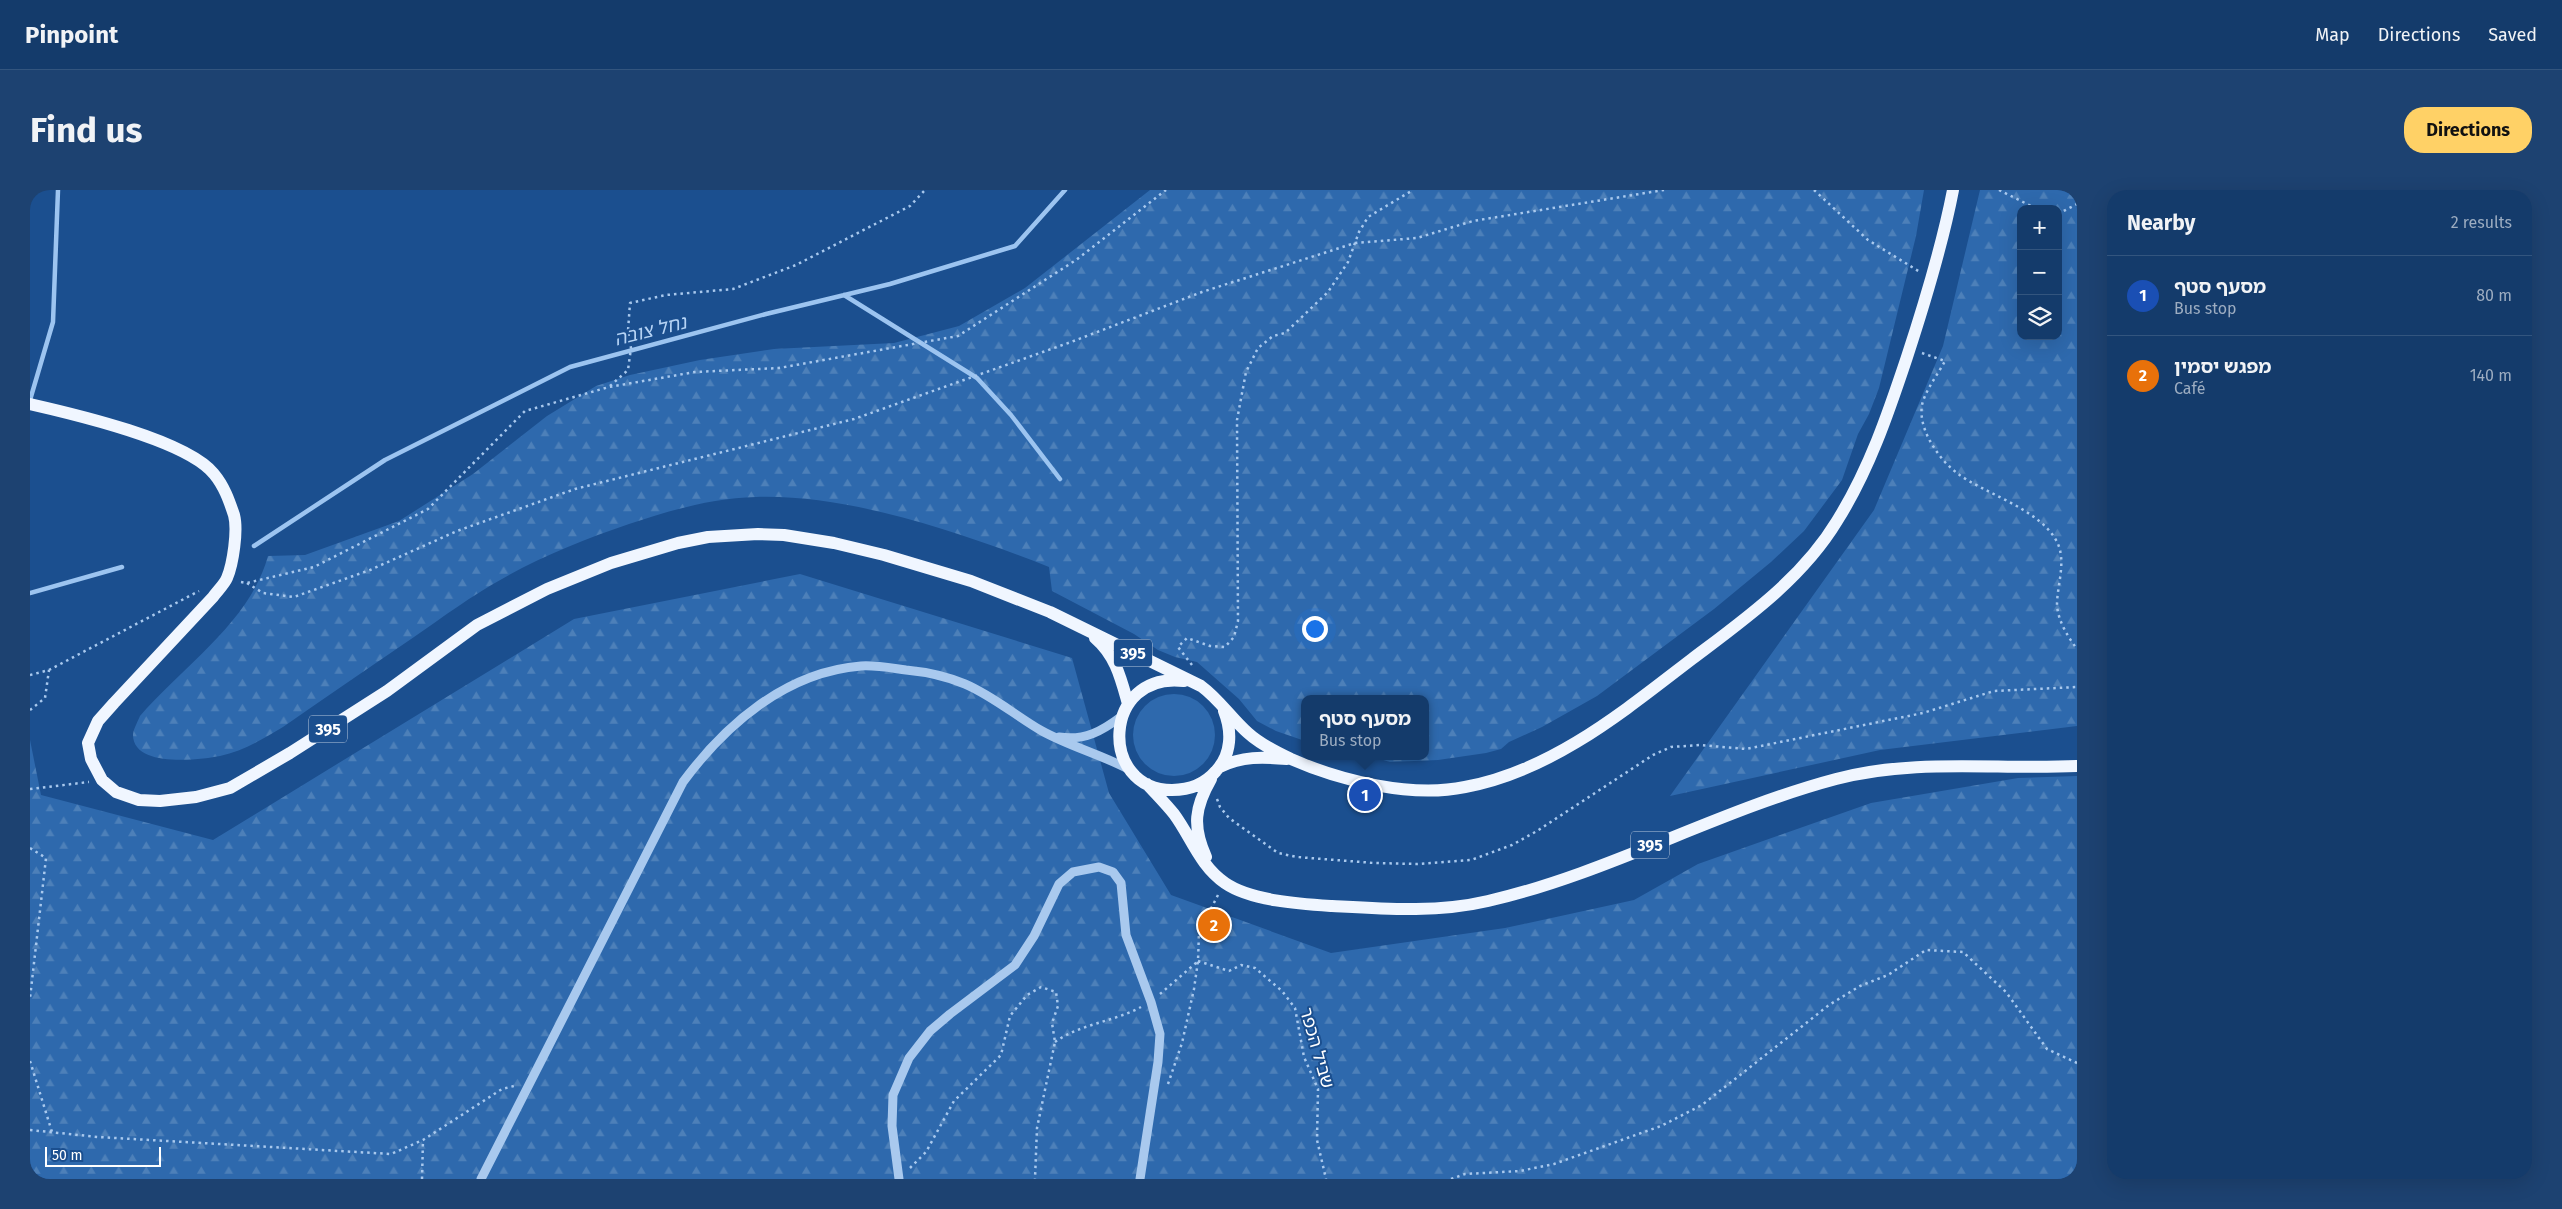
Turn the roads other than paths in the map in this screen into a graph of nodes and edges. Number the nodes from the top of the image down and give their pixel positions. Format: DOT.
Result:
graph roads {
  1 [pos="1953,190"];
  2 [pos="30,404"];
  3 [pos="1078,626"];
  4 [pos="1187,681"];
  5 [pos="1128,704"];
  6 [pos="1223,708"];
  7 [pos="1122,716"];
  8 [pos="1041,730"];
  9 [pos="1292,760"];
  10 [pos="2077,766"];
  11 [pos="1132,771"];
  12 [pos="1217,771"];
  13 [pos="1147,784"];
  14 [pos="1212,870"];
  15 [pos="481,1179"];
  16 [pos="899,1179"];
  17 [pos="1140,1179"];
  1 -- 9 [label="main road"];
  2 -- 3 [label="main road, 395"];
  3 -- 4 [label="main road, 395"];
  3 -- 5 [label="main road, 395"];
  4 -- 5 [label="main road, 395"];
  4 -- 6 [label="main road, 395"];
  5 -- 7 [label="main road, 395"];
  6 -- 9 [label="main road"];
  6 -- 12 [label="main road, 395"];
  7 -- 8 [label="street"];
  7 -- 11 [label="main road, 395"];
  8 -- 11 [label="street"];
  8 -- 15 [label="street"];
  9 -- 12 [label="main road"];
  10 -- 14 [label="main road, 395"];
  11 -- 13 [label="main road, 395"];
  12 -- 13 [label="main road, 395"];
  12 -- 14 [label="main road, 395"];
  13 -- 14 [label="main road, 395"];
  16 -- 17 [label="street"];
}
